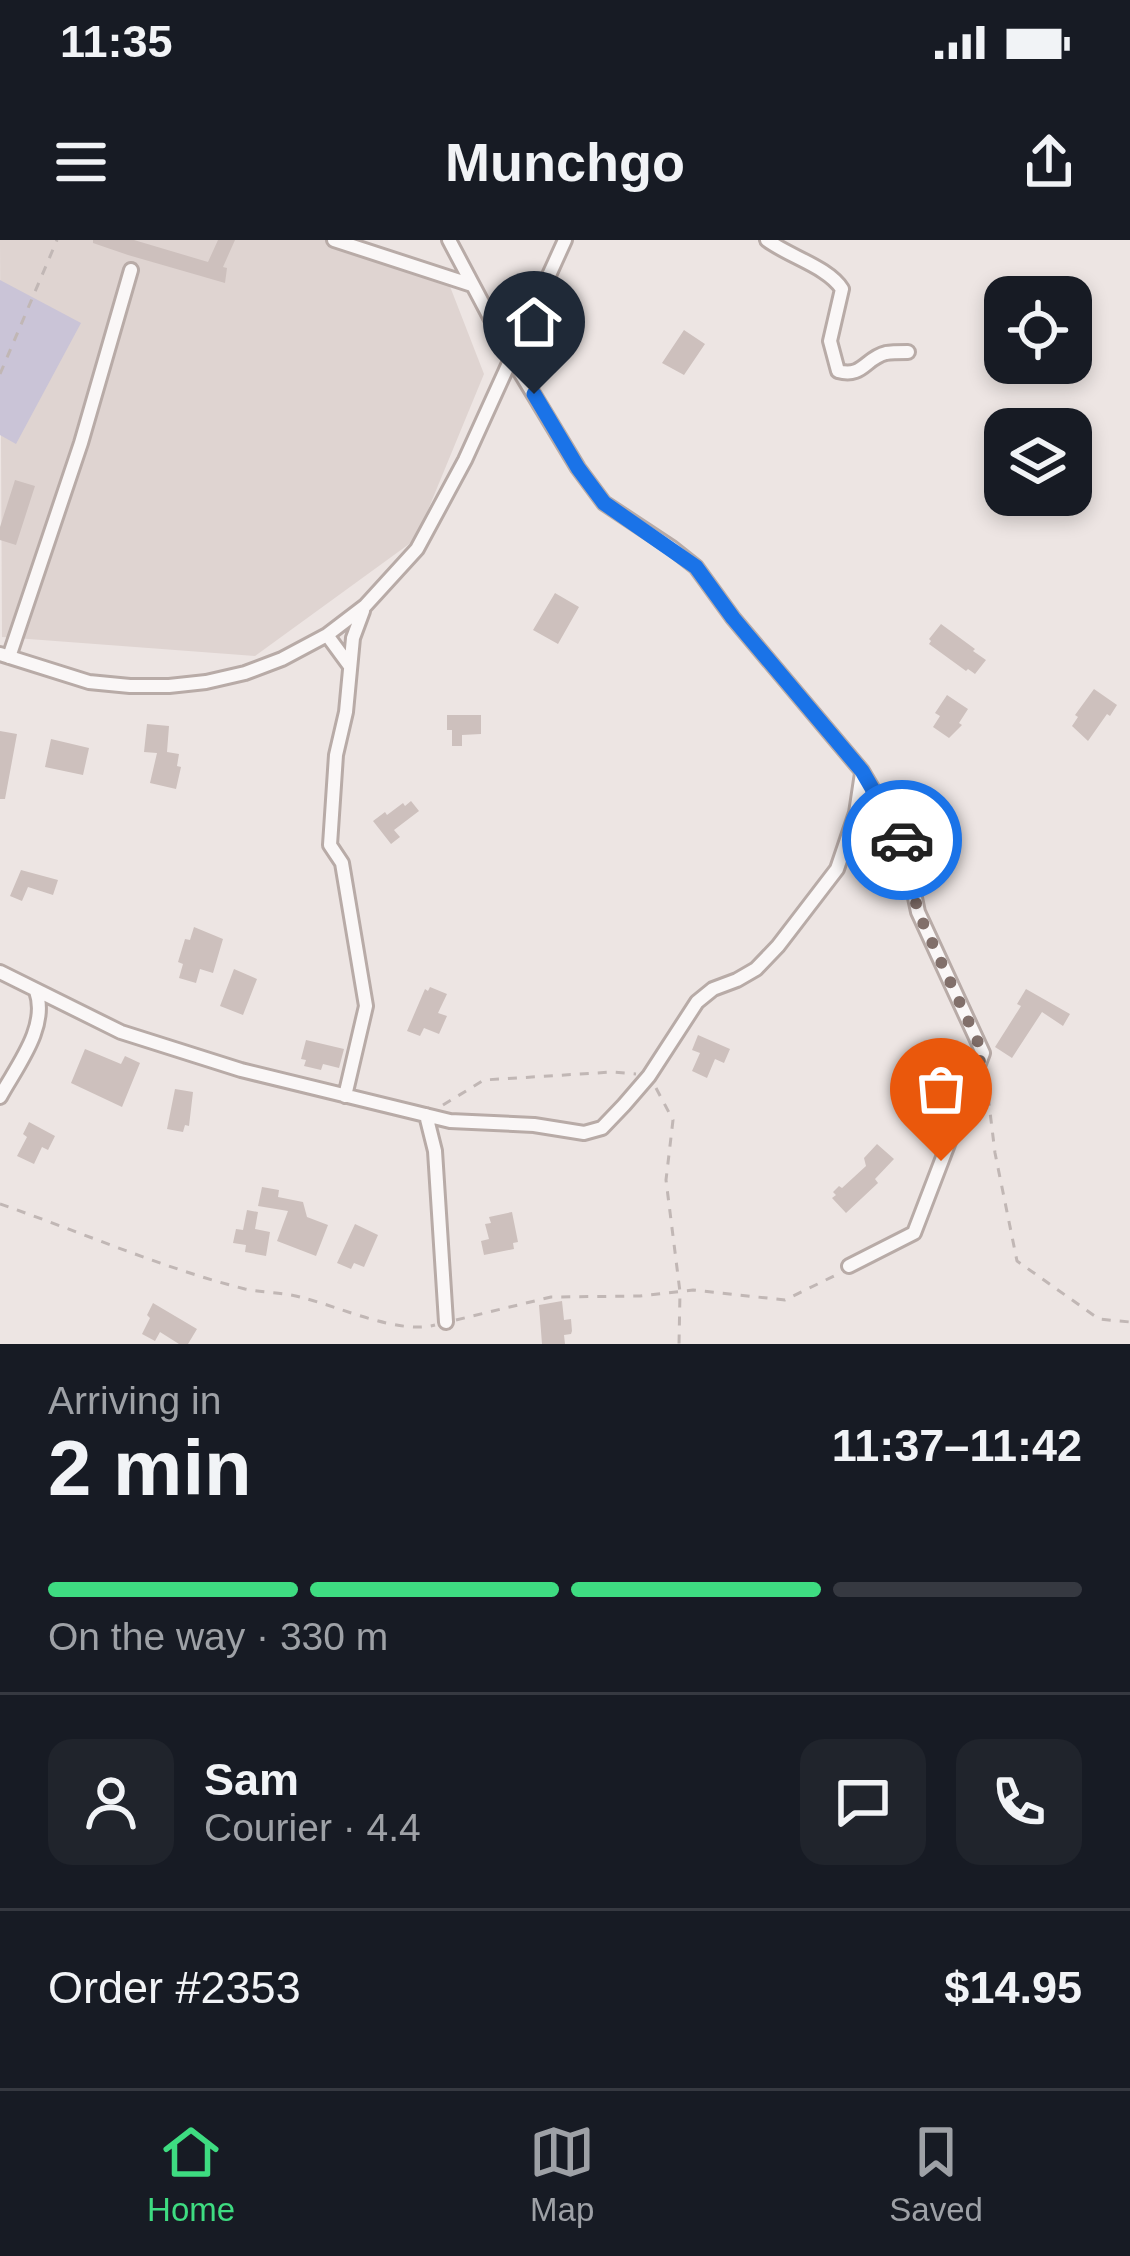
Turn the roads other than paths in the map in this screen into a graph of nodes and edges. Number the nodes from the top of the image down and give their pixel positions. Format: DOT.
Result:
graph roads {
  1 [pos="334,240"];
  2 [pos="449,240"];
  3 [pos="565,240"];
  4 [pos="767,240"];
  5 [pos="131,270"];
  6 [pos="472,285"];
  7 [pos="908,352"];
  8 [pos="512,357"];
  9 [pos="365,606"];
  10 [pos="327,635"];
  11 [pos="4,655"];
  12 [pos="349,665"];
  13 [pos="862,771"];
  14 [pos="0,972"];
  15 [pos="35,990"];
  16 [pos="345,1096"];
  17 [pos="0,1097"];
  18 [pos="426,1115"];
  19 [pos="849,1266"];
  20 [pos="446,1322"];
  1 -- 6 [label="street"];
  2 -- 6 [label="street"];
  3 -- 8 [label="street"];
  4 -- 7 [label="street"];
  5 -- 11 [label="street"];
  6 -- 8 [label="street"];
  8 -- 9 [label="street"];
  8 -- 13 [label="street"];
  9 -- 10 [label="street"];
  9 -- 12 [label="street"];
  10 -- 11 [label="street"];
  10 -- 12 [label="street"];
  12 -- 16 [label="street"];
  13 -- 18 [label="street"];
  13 -- 19 [label="street"];
  14 -- 15 [label="street"];
  15 -- 16 [label="street"];
  15 -- 17 [label="street"];
  16 -- 18 [label="street"];
  18 -- 20 [label="street"];
}
